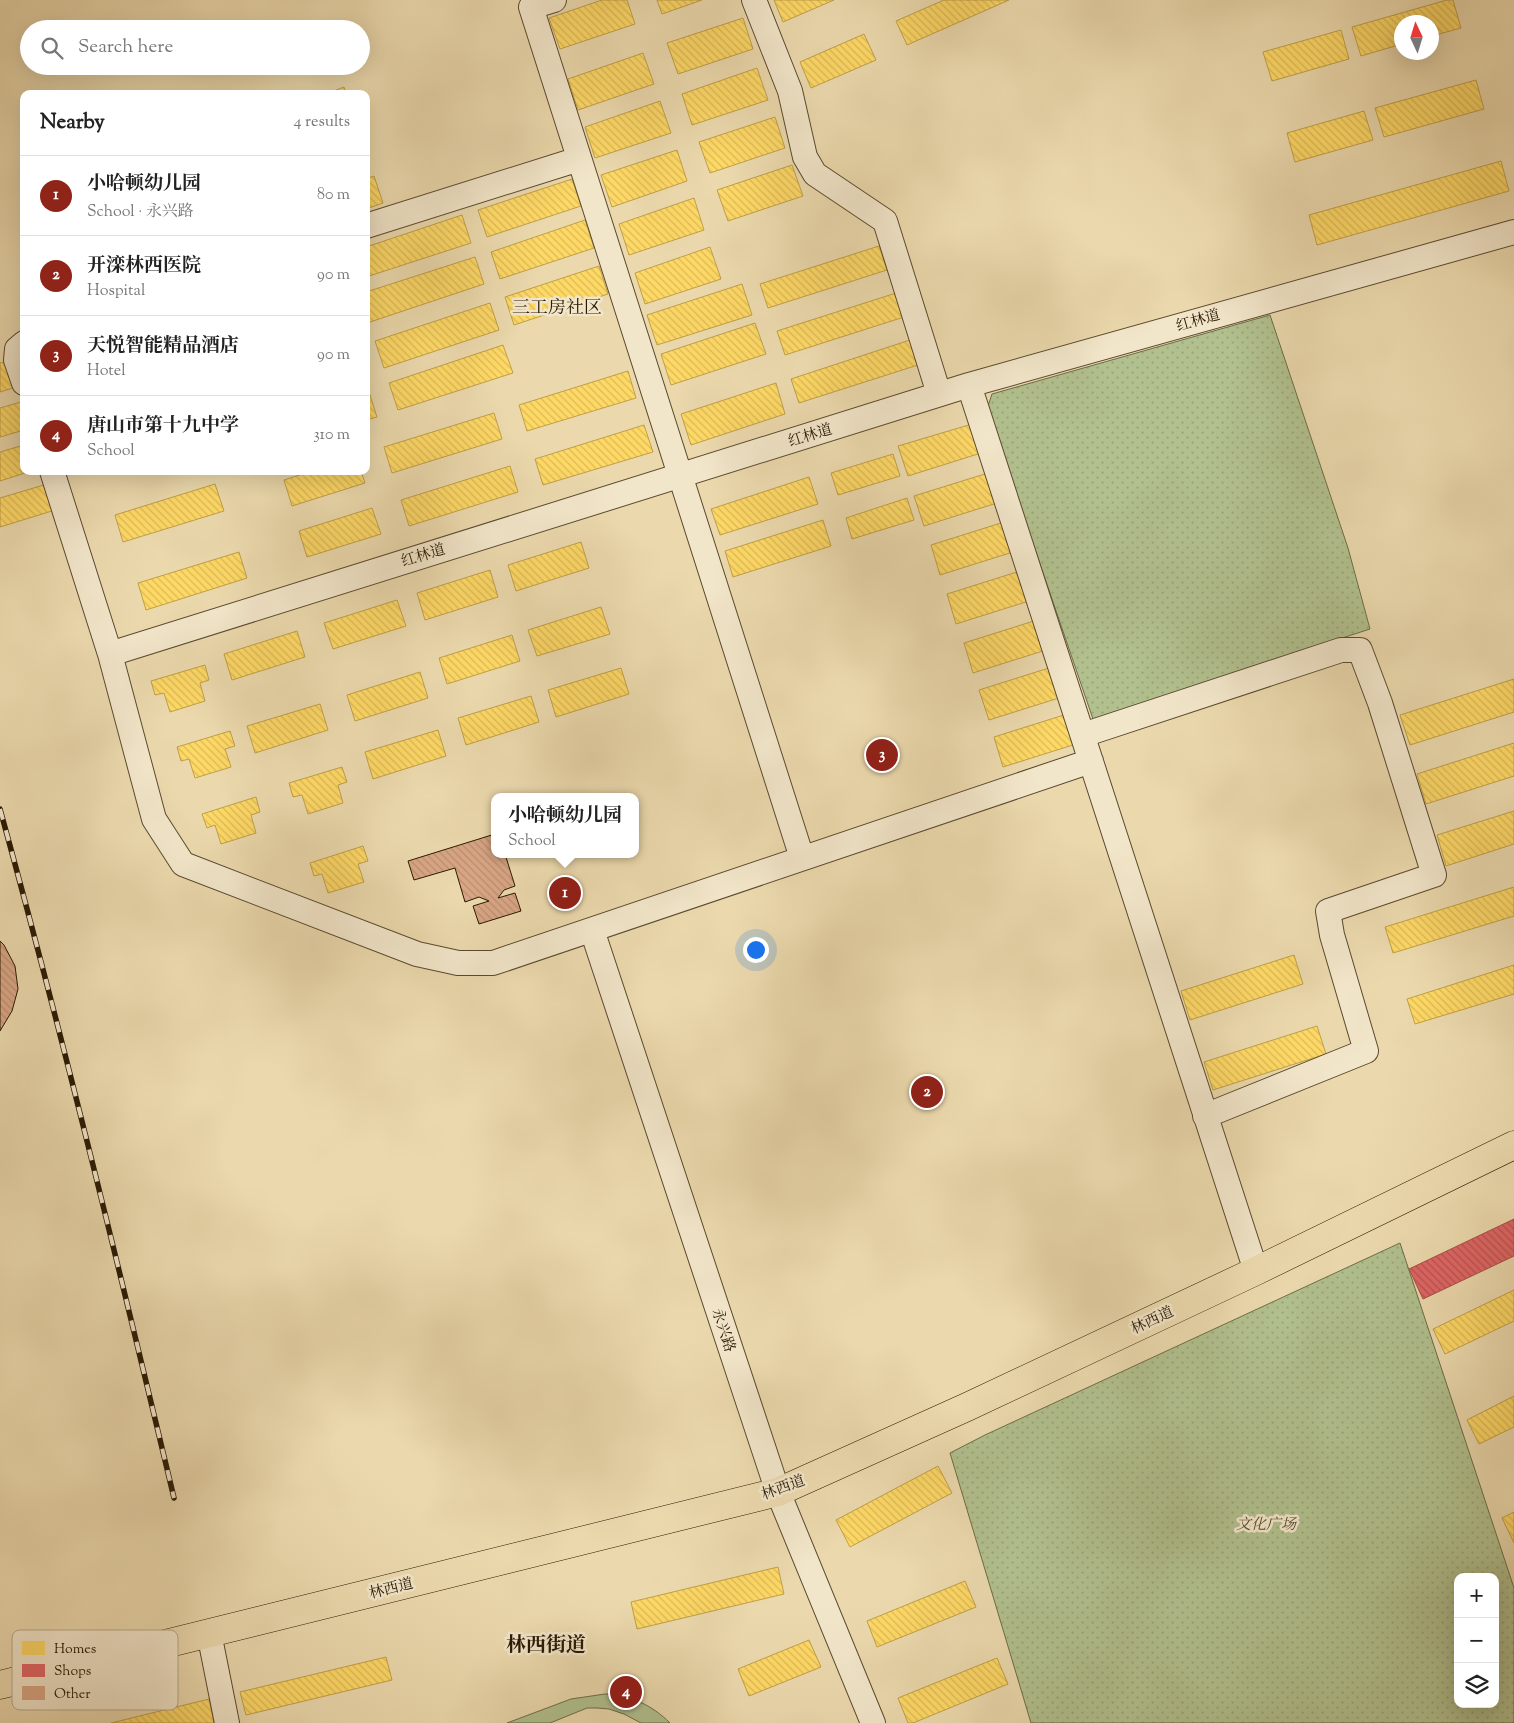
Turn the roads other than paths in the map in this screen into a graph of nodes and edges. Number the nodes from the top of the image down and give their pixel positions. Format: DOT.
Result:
graph roads {
  1 [pos="554,0"];
  2 [pos="754,0"];
  3 [pos="579,159"];
  4 [pos="370,225"];
  5 [pos="1514,232"];
  6 [pos="20,347"];
  7 [pos="20,372"];
  8 [pos="969,385"];
  9 [pos="939,394"];
  10 [pos="53,475"];
  11 [pos="680,475"];
  12 [pos="110,654"];
  13 [pos="1083,735"];
  14 [pos="1091,761"];
  15 [pos="802,858"];
  16 [pos="592,930"];
  17 [pos="1205,1116"];
  18 [pos="1514,1145"];
  19 [pos="1256,1271"];
  20 [pos="778,1492"];
  21 [pos="209,1632"];
  22 [pos="178,1640"];
  23 [pos="228,1723"];
  24 [pos="873,1723"];
  1 -- 3 [label="street"];
  2 -- 9 [label="street"];
  3 -- 4 [label="street"];
  3 -- 11 [label="street"];
  5 -- 8 [label="street, 红林道"];
  6 -- 7 [label="street"];
  8 -- 9 [label="street, 红林道"];
  8 -- 13 [label="street"];
  9 -- 11 [label="street, 红林道"];
  10 -- 12 [label="street"];
  11 -- 12 [label="street, 红林道"];
  11 -- 15 [label="street"];
  12 -- 16 [label="street"];
  13 -- 14 [label="street"];
  13 -- 17 [label="street"];
  14 -- 15 [label="street"];
  14 -- 17 [label="street"];
  15 -- 16 [label="street"];
  16 -- 20 [label="street, 永兴路"];
  17 -- 19 [label="street"];
  18 -- 19 [label="main road, 林西道"];
  19 -- 20 [label="main road, 林西道"];
  20 -- 21 [label="main road, 林西道"];
  20 -- 24 [label="street, 永兴路"];
  21 -- 22 [label="main road, 林西道"];
  21 -- 23 [label="street"];
}
